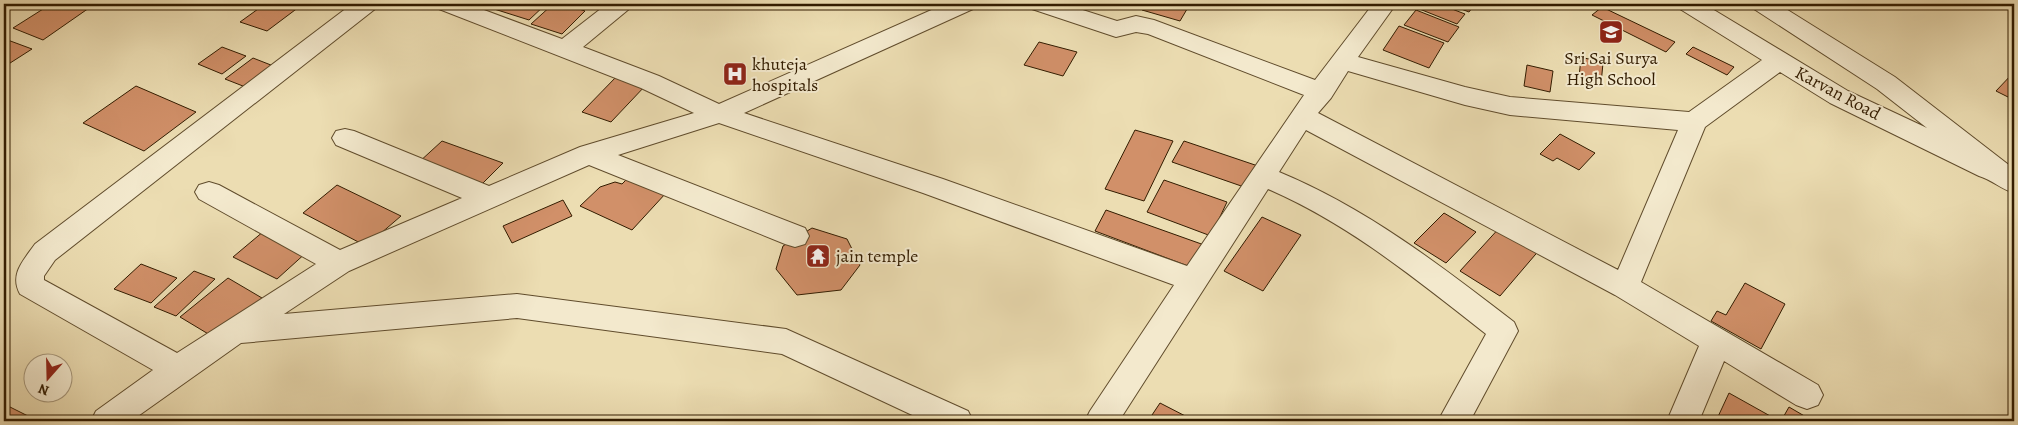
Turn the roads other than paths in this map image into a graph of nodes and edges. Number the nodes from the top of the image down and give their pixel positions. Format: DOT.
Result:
graph roads {
  1 [pos="367,4"];
  2 [pos="621,4"];
  3 [pos="965,4"];
  4 [pos="1040,4"];
  5 [pos="1386,4"];
  6 [pos="1688,4"];
  7 [pos="1768,5"];
  8 [pos="465,7"];
  9 [pos="566,50"];
  10 [pos="1779,60"];
  11 [pos="1342,61"];
  12 [pos="1322,92"];
  13 [pos="719,114"];
  14 [pos="1302,116"];
  15 [pos="1694,122"];
  16 [pos="346,138"];
  17 [pos="589,154"];
  18 [pos="1263,176"];
  19 [pos="2005,176"];
  20 [pos="209,192"];
  21 [pos="490,198"];
  22 [pos="795,236"];
  23 [pos="339,264"];
  24 [pos="1195,281"];
  25 [pos="1625,287"];
  26 [pos="236,332"];
  27 [pos="1716,343"];
  28 [pos="178,370"];
  29 [pos="1807,395"];
  30 [pos="107,421"];
  31 [pos="957,421"];
  32 [pos="1101,421"];
  33 [pos="1454,421"];
  34 [pos="1682,421"];
  1 -- 28 [label="street"];
  2 -- 9 [label="street"];
  3 -- 13 [label="street"];
  4 -- 12 [label="street"];
  5 -- 11 [label="street"];
  6 -- 10 [label="street, Karvan Road"];
  7 -- 19 [label="street, Karvan Road"];
  8 -- 9 [label="street"];
  9 -- 13 [label="street"];
  10 -- 15 [label="street"];
  10 -- 19 [label="street, Karvan Road"];
  11 -- 12 [label="street"];
  11 -- 15 [label="street"];
  12 -- 14 [label="street"];
  13 -- 17 [label="street"];
  13 -- 24 [label="street"];
  14 -- 18 [label="street"];
  14 -- 25 [label="street"];
  15 -- 25 [label="street"];
  16 -- 21 [label="street"];
  17 -- 21 [label="street"];
  17 -- 22 [label="street"];
  18 -- 24 [label="street"];
  18 -- 33 [label="street"];
  20 -- 23 [label="street"];
  21 -- 23 [label="street"];
  23 -- 26 [label="street"];
  24 -- 32 [label="street"];
  25 -- 27 [label="street"];
  26 -- 28 [label="street"];
  26 -- 31 [label="street"];
  27 -- 29 [label="street"];
  27 -- 34 [label="street"];
  28 -- 30 [label="street"];
}
